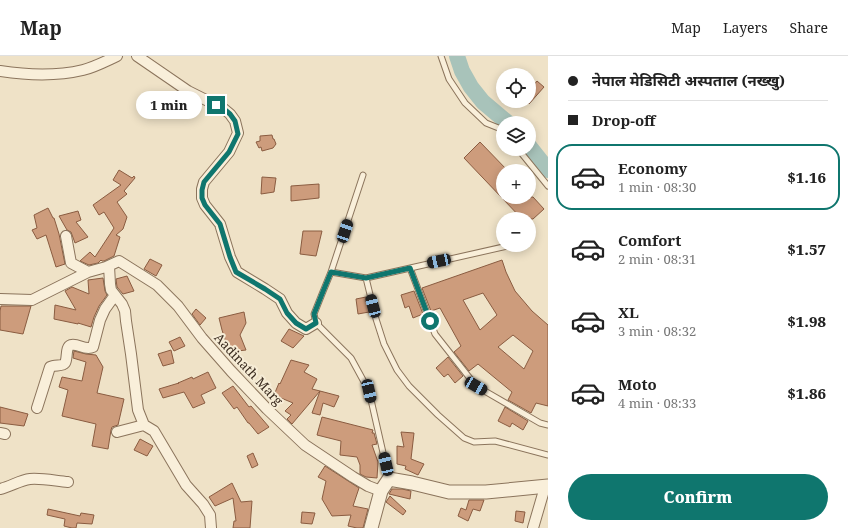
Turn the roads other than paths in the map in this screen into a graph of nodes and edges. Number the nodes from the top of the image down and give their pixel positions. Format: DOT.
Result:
graph roads {
  1 [pos="117,56"];
  2 [pos="137,56"];
  3 [pos="441,56"];
  4 [pos="0,71"];
  5 [pos="496,126"];
  6 [pos="524,156"];
  7 [pos="363,175"];
  8 [pos="548,186"];
  9 [pos="66,236"];
  10 [pos="496,249"];
  11 [pos="108,266"];
  12 [pos="410,268"];
  13 [pos="88,272"];
  14 [pos="331,272"];
  15 [pos="366,278"];
  16 [pos="115,295"];
  17 [pos="0,299"];
  18 [pos="316,323"];
  19 [pos="37,408"];
  20 [pos="144,425"];
  21 [pos="548,425"];
  22 [pos="118,432"];
  23 [pos="548,455"];
  24 [pos="389,479"];
  25 [pos="68,482"];
  26 [pos="547,486"];
  27 [pos="0,489"];
  28 [pos="380,491"];
  29 [pos="211,528"];
  30 [pos="371,528"];
  31 [pos="533,528"];
  1 -- 4 [label="street"];
  2 -- 18 [label="street"];
  3 -- 5 [label="lane"];
  6 -- 8 [label="lane"];
  7 -- 14 [label="lane"];
  9 -- 13 [label="street"];
  10 -- 12 [label="lane"];
  11 -- 13 [label="street"];
  11 -- 16 [label="street"];
  11 -- 28 [label="street, Aadinath Marg"];
  12 -- 15 [label="lane"];
  12 -- 21 [label="lane"];
  13 -- 17 [label="street"];
  14 -- 15 [label="lane"];
  14 -- 18 [label="lane"];
  15 -- 23 [label="lane"];
  16 -- 19 [label="street"];
  16 -- 20 [label="street"];
  18 -- 24 [label="lane"];
  20 -- 22 [label="street"];
  20 -- 29 [label="street"];
  24 -- 26 [label="street"];
  24 -- 28 [label="street"];
  25 -- 27 [label="street"];
  26 -- 31 [label="street"];
  28 -- 30 [label="street"];
}
